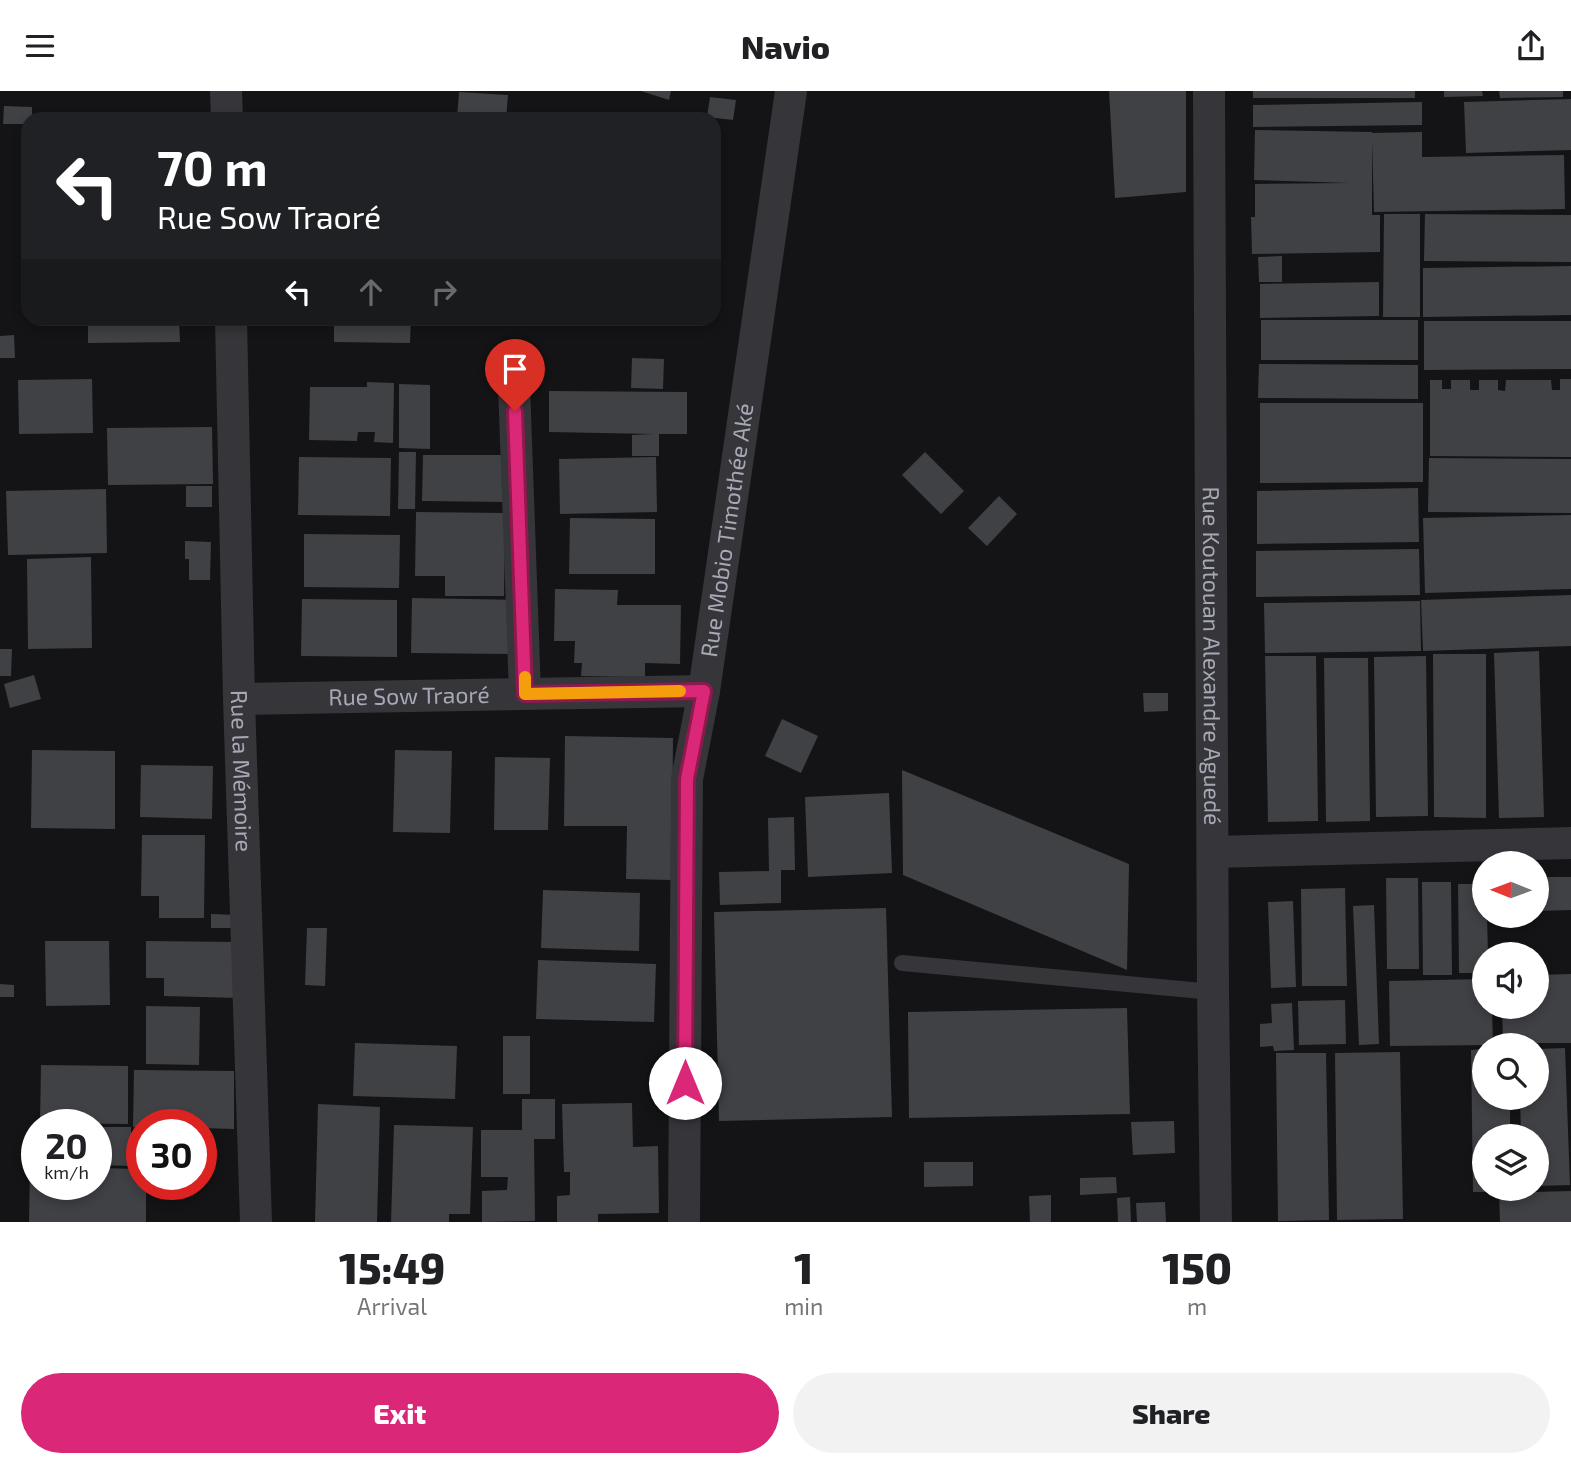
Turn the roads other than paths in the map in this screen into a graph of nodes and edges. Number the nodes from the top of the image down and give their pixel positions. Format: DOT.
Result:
graph roads {
  1 [pos="226,91"];
  2 [pos="791,91"];
  3 [pos="1209,91"];
  4 [pos="227,112"];
  5 [pos="231,326"];
  6 [pos="514,386"];
  7 [pos="704,691"];
  8 [pos="525,694"];
  9 [pos="239,699"];
  10 [pos="1571,843"];
  11 [pos="1213,852"];
  12 [pos="902,963"];
  13 [pos="1213,992"];
  14 [pos="256,1222"];
  15 [pos="684,1222"];
  16 [pos="1216,1222"];
  1 -- 4 [label="street"];
  2 -- 7 [label="street, Rue Mobio Timothée Aké"];
  3 -- 11 [label="street, Rue Koutouan Alexandre Aguedé"];
  5 -- 9 [label="street, Rue la Mémoire"];
  6 -- 8 [label="street"];
  7 -- 8 [label="street, Rue Sow Traoré"];
  7 -- 15 [label="street, Rue Mobio Timothée Aké"];
  8 -- 9 [label="street, Rue Sow Traoré"];
  9 -- 14 [label="street, Rue la Mémoire"];
  10 -- 11 [label="street"];
  11 -- 13 [label="street, Rue Koutouan Alexandre Aguedé"];
  12 -- 13 [label="lane"];
  13 -- 16 [label="street, Rue Koutouan Alexandre Aguedé"];
}
